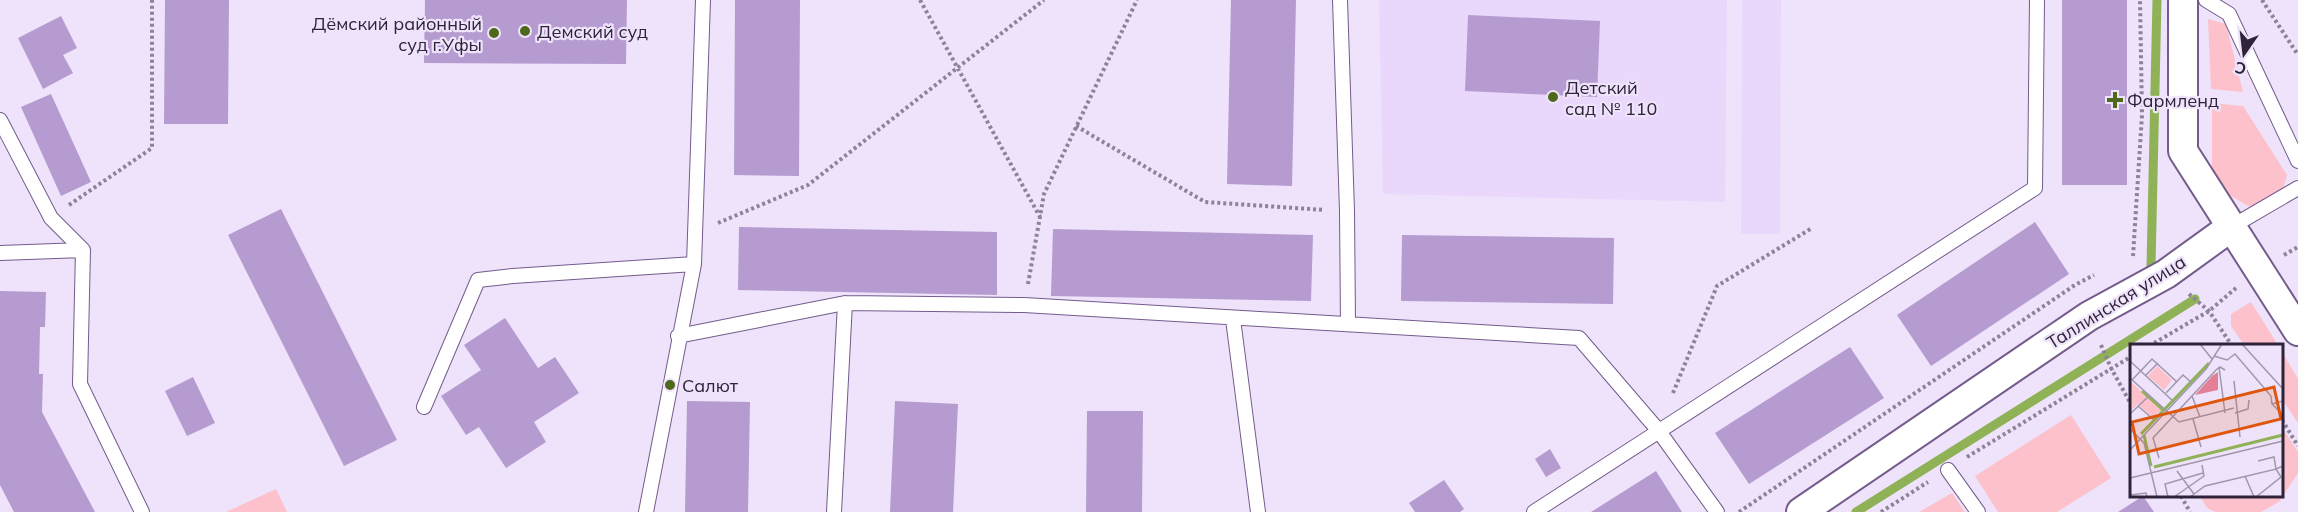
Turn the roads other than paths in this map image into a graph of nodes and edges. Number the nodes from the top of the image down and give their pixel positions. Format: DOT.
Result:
graph roads {
  1 [pos="703,0"];
  2 [pos="1340,0"];
  3 [pos="2037,0"];
  4 [pos="2183,0"];
  5 [pos="2206,0"];
  6 [pos="0,120"];
  7 [pos="2298,161"];
  8 [pos="2298,188"];
  9 [pos="2231,227"];
  10 [pos="83,249"];
  11 [pos="0,253"];
  12 [pos="694,264"];
  13 [pos="844,303"];
  14 [pos="1233,319"];
  15 [pos="1348,323"];
  16 [pos="2298,331"];
  17 [pos="678,336"];
  18 [pos="424,407"];
  19 [pos="1658,430"];
  20 [pos="1948,470"];
  21 [pos="142,512"];
  22 [pos="646,512"];
  23 [pos="834,512"];
  24 [pos="1258,512"];
  25 [pos="1534,512"];
  26 [pos="1717,512"];
  27 [pos="1801,512"];
  28 [pos="1978,512"];
  1 -- 12 [label="lane"];
  2 -- 15 [label="lane"];
  3 -- 19 [label="lane"];
  4 -- 9 [label="street"];
  5 -- 7 [label="lane"];
  6 -- 10 [label="lane"];
  8 -- 9 [label="lane"];
  9 -- 16 [label="street"];
  9 -- 27 [label="street, Таллинская улица"];
  10 -- 11 [label="lane"];
  10 -- 21 [label="lane"];
  12 -- 17 [label="lane"];
  12 -- 18 [label="lane"];
  13 -- 14 [label="lane"];
  13 -- 17 [label="lane"];
  13 -- 23 [label="lane"];
  14 -- 15 [label="lane"];
  14 -- 24 [label="lane"];
  15 -- 19 [label="lane"];
  17 -- 22 [label="lane"];
  19 -- 25 [label="lane"];
  19 -- 26 [label="lane"];
  20 -- 28 [label="lane"];
}
